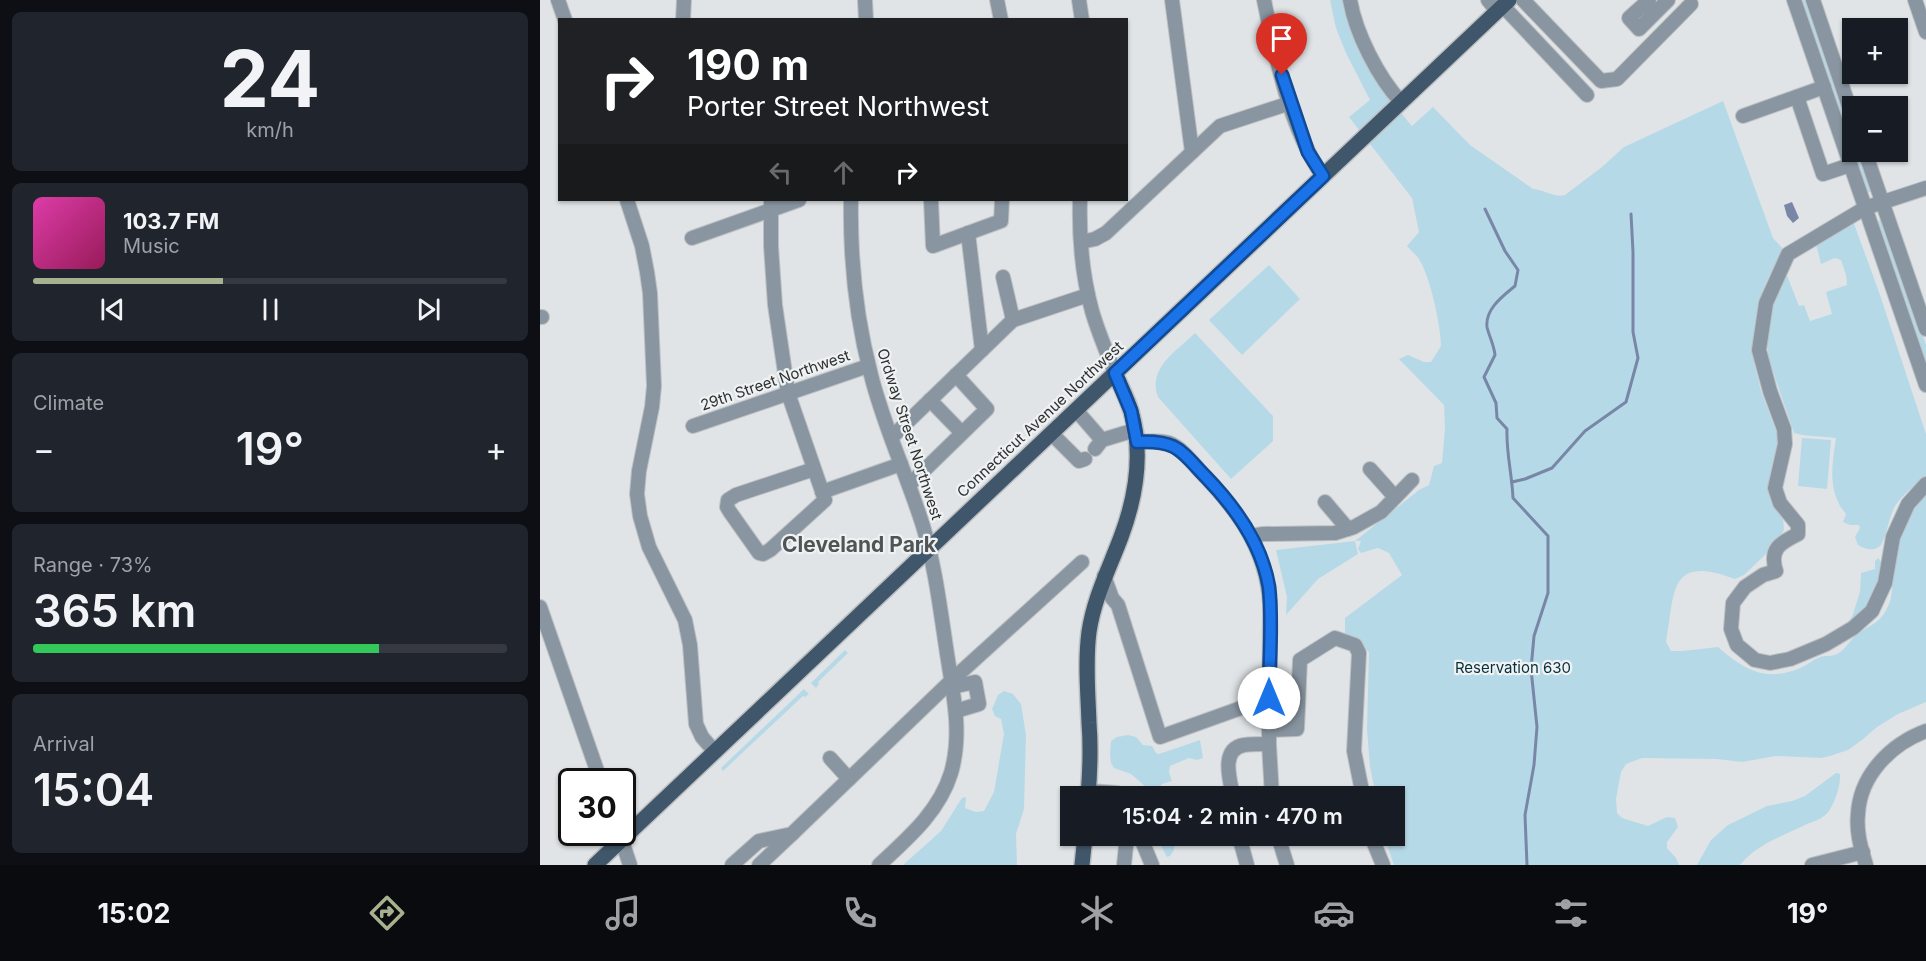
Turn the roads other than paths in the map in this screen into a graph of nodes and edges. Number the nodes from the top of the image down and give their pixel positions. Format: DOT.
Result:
graph roads {
  1 [pos="558,0"];
  2 [pos="684,0"];
  3 [pos="865,0"];
  4 [pos="997,0"];
  5 [pos="1079,0"];
  6 [pos="1172,0"];
  7 [pos="1264,0"];
  8 [pos="1350,0"];
  9 [pos="1523,0"];
  10 [pos="1649,0"];
  11 [pos="1668,0"];
  12 [pos="1794,0"];
  13 [pos="1813,0"];
  14 [pos="1915,0"];
  15 [pos="1499,4"];
  16 [pos="1691,4"];
  17 [pos="564,18"];
  18 [pos="683,18"];
  19 [pos="866,18"];
  20 [pos="1001,18"];
  21 [pos="1082,18"];
  22 [pos="1926,32"];
  23 [pos="1824,87"];
  24 [pos="1587,95"];
  25 [pos="1846,96"];
  26 [pos="1797,97"];
  27 [pos="1401,102"];
  28 [pos="1290,103"];
  29 [pos="1743,117"];
  30 [pos="1192,152"];
  31 [pos="1868,162"];
  32 [pos="1850,165"];
  33 [pos="1323,176"];
  34 [pos="1926,188"];
  35 [pos="627,201"];
  36 [pos="792,201"];
  37 [pos="851,201"];
  38 [pos="931,201"];
  39 [pos="1002,201"];
  40 [pos="1080,201"];
  41 [pos="1882,203"];
  42 [pos="771,204"];
  43 [pos="1865,208"];
  44 [pos="968,233"];
  45 [pos="692,237"];
  46 [pos="1081,242"];
  47 [pos="1003,277"];
  48 [pos="1088,295"];
  49 [pos="1013,320"];
  50 [pos="1926,329"];
  51 [pos="982,350"];
  52 [pos="868,366"];
  53 [pos="1115,373"];
  54 [pos="956,375"];
  55 [pos="1926,384"];
  56 [pos="788,393"];
  57 [pos="930,400"];
  58 [pos="1076,410"];
  59 [pos="693,426"];
  60 [pos="962,433"];
  61 [pos="1051,433"];
  62 [pos="1136,436"];
  63 [pos="892,437"];
  64 [pos="1094,449"];
  65 [pos="901,464"];
  66 [pos="814,469"];
  67 [pos="1370,469"];
  68 [pos="1412,480"];
  69 [pos="1926,484"];
  70 [pos="909,485"];
  71 [pos="822,492"];
  72 [pos="1395,496"];
  73 [pos="1325,502"];
  74 [pos="1348,529"];
  75 [pos="1251,536"];
  76 [pos="929,549"];
  77 [pos="1082,562"];
  78 [pos="1104,576"];
  79 [pos="540,607"];
  80 [pos="952,684"];
  81 [pos="1269,698"];
  82 [pos="956,711"];
  83 [pos="1926,731"];
  84 [pos="1269,737"];
  85 [pos="715,752"];
  86 [pos="830,758"];
  87 [pos="596,768"];
  88 [pos="849,779"];
  89 [pos="1089,786"];
  90 [pos="1231,786"];
  91 [pos="1271,786"];
  92 [pos="1361,786"];
  93 [pos="636,822"];
  94 [pos="792,834"];
  95 [pos="612,846"];
  96 [pos="623,846"];
  97 [pos="1084,846"];
  98 [pos="1126,846"];
  99 [pos="1144,846"];
  100 [pos="1242,846"];
  101 [pos="1281,846"];
  102 [pos="1375,846"];
  103 [pos="1864,859"];
  104 [pos="1820,864"];
  105 [pos="596,865"];
  106 [pos="630,865"];
  107 [pos="732,865"];
  108 [pos="759,865"];
  109 [pos="879,865"];
  110 [pos="1082,865"];
  111 [pos="1124,865"];
  112 [pos="1152,865"];
  113 [pos="1247,865"];
  114 [pos="1287,865"];
  115 [pos="1383,865"];
  1 -- 17 [label="street"];
  2 -- 18 [label="street"];
  3 -- 19 [label="street"];
  4 -- 20 [label="street"];
  5 -- 21 [label="street"];
  6 -- 30 [label="street"];
  7 -- 28 [label="street"];
  8 -- 27 [label="street"];
  9 -- 16 [label="street"];
  10 -- 11 [label="street"];
  12 -- 23 [label="street"];
  13 -- 25 [label="street"];
  14 -- 22 [label="street"];
  15 -- 24 [label="street"];
  15 -- 27 [label="main road, Connecticut Avenue Northwest"];
  23 -- 26 [label="street"];
  23 -- 32 [label="street"];
  26 -- 29 [label="street"];
  26 -- 32 [label="street"];
  27 -- 33 [label="main road, Connecticut Avenue Northwest"];
  28 -- 30 [label="street"];
  28 -- 33 [label="street"];
  30 -- 46 [label="street"];
  31 -- 41 [label="street"];
  32 -- 43 [label="street"];
  33 -- 53 [label="main road, Connecticut Avenue Northwest"];
  34 -- 41 [label="street"];
  35 -- 85 [label="street"];
  36 -- 42 [label="street"];
  37 -- 52 [label="street, Ordway Street Northwest"];
  38 -- 44 [label="street"];
  39 -- 44 [label="street"];
  40 -- 46 [label="street"];
  41 -- 43 [label="street"];
  41 -- 50 [label="street"];
  42 -- 45 [label="street"];
  42 -- 56 [label="street"];
  43 -- 55 [label="street"];
  43 -- 69 [label="street"];
  44 -- 51 [label="street"];
  46 -- 48 [label="street"];
  47 -- 49 [label="street"];
  48 -- 49 [label="street"];
  48 -- 53 [label="street"];
  49 -- 51 [label="street"];
  51 -- 54 [label="street"];
  52 -- 56 [label="street, 29th Street Northwest"];
  52 -- 63 [label="street, Ordway Street Northwest"];
  53 -- 58 [label="main road, Connecticut Avenue Northwest"];
  53 -- 62 [label="main road"];
  54 -- 57 [label="street"];
  54 -- 60 [label="street"];
  56 -- 59 [label="street, 29th Street Northwest"];
  56 -- 66 [label="street"];
  57 -- 60 [label="street"];
  57 -- 63 [label="street"];
  58 -- 61 [label="main road, Connecticut Avenue Northwest"];
  58 -- 64 [label="street"];
  60 -- 70 [label="street"];
  61 -- 64 [label="street"];
  61 -- 76 [label="main road, Connecticut Avenue Northwest"];
  62 -- 64 [label="street"];
  62 -- 75 [label="street"];
  62 -- 78 [label="main road"];
  63 -- 65 [label="street, Ordway Street Northwest"];
  65 -- 70 [label="street, Ordway Street Northwest"];
  65 -- 71 [label="street"];
  66 -- 71 [label="street"];
  66 -- 71 [label="street"];
  67 -- 72 [label="street"];
  68 -- 72 [label="street"];
  70 -- 76 [label="street, Ordway Street Northwest"];
  72 -- 74 [label="street"];
  73 -- 74 [label="street"];
  74 -- 75 [label="street"];
  75 -- 81 [label="street"];
  76 -- 80 [label="street, Ordway Street Northwest"];
  76 -- 85 [label="main road, Connecticut Avenue Northwest"];
  77 -- 80 [label="street"];
  78 -- 81 [label="street"];
  78 -- 89 [label="main road"];
  79 -- 87 [label="street"];
  80 -- 82 [label="street, Ordway Street Northwest"];
  80 -- 82 [label="street"];
  80 -- 88 [label="street"];
  81 -- 84 [label="street"];
  82 -- 109 [label="street, Ordway Street Northwest"];
  83 -- 103 [label="street"];
  84 -- 90 [label="street"];
  84 -- 91 [label="street"];
  84 -- 92 [label="street"];
  85 -- 93 [label="main road, Connecticut Avenue Northwest"];
  86 -- 88 [label="street"];
  88 -- 94 [label="street"];
  94 -- 107 [label="street"];
  94 -- 108 [label="street"];
  95 -- 105 [label="main road, Connecticut Avenue Northwest"];
  96 -- 106 [label="street"];
  97 -- 110 [label="main road"];
  98 -- 111 [label="street"];
  99 -- 112 [label="street"];
  100 -- 113 [label="street"];
  101 -- 114 [label="street"];
  102 -- 115 [label="street"];
  103 -- 104 [label="street"];
}
